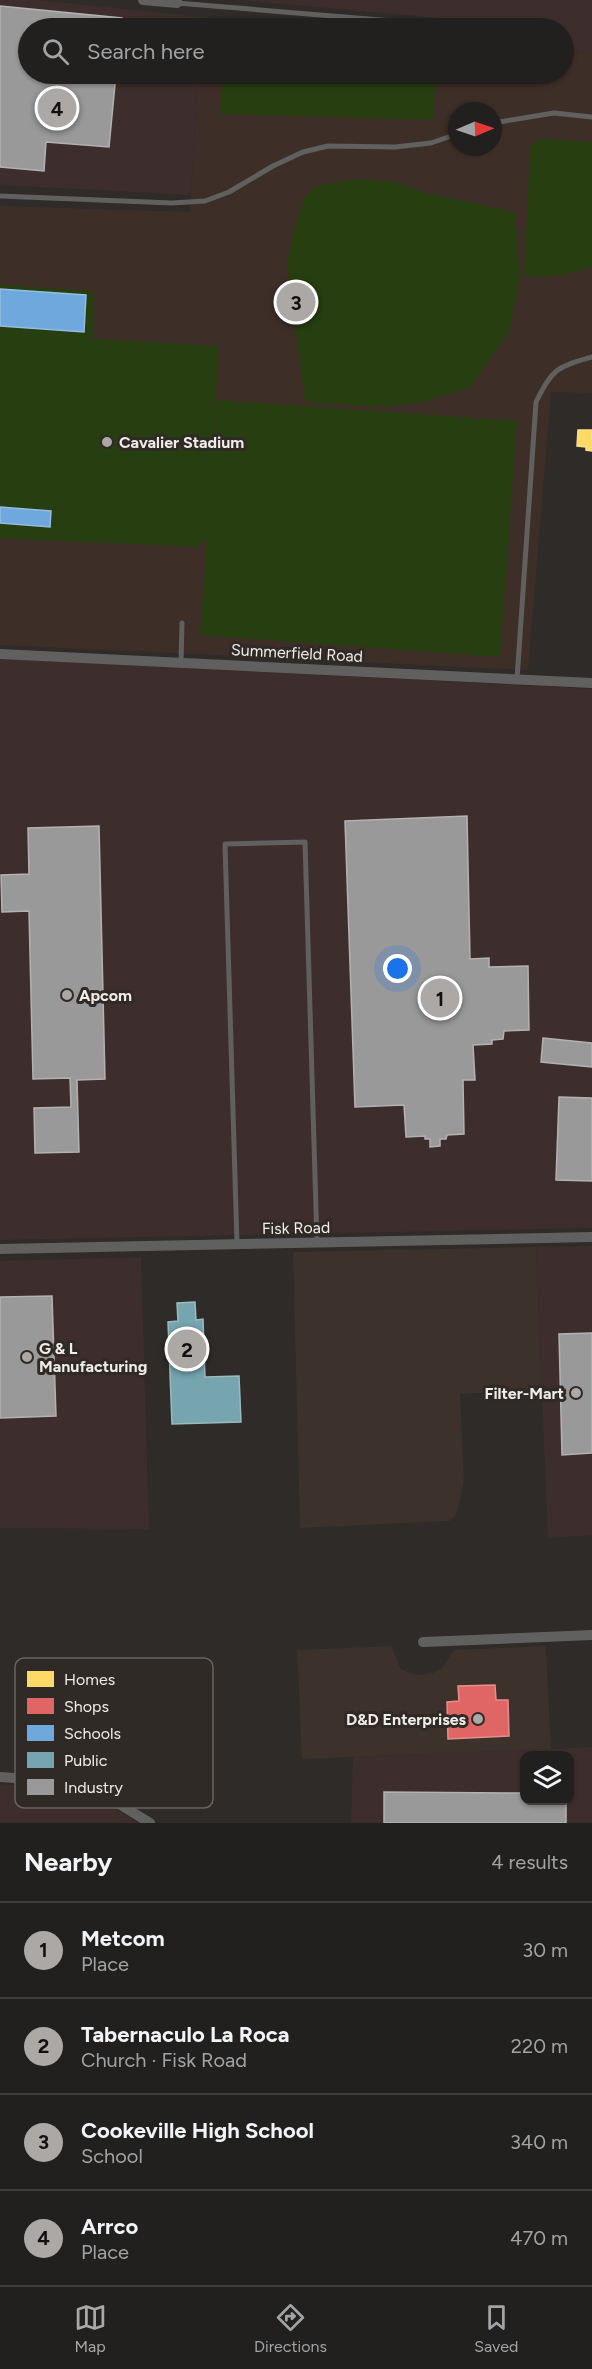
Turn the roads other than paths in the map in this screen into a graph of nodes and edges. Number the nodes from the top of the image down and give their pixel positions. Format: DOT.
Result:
graph roads {
  1 [pos="143,0"];
  2 [pos="177,2"];
  3 [pos="361,18"];
  4 [pos="592,117"];
  5 [pos="502,122"];
  6 [pos="448,137"];
  7 [pos="0,196"];
  8 [pos="592,357"];
  9 [pos="182,623"];
  10 [pos="0,654"];
  11 [pos="181,662"];
  12 [pos="517,679"];
  13 [pos="592,683"];
  14 [pos="592,1238"];
  15 [pos="317,1243"];
  16 [pos="237,1244"];
  17 [pos="0,1249"];
  18 [pos="592,1635"];
  19 [pos="423,1642"];
  20 [pos="0,1777"];
  21 [pos="15,1778"];
  22 [pos="126,1808"];
  23 [pos="150,1823"];
  1 -- 2 [label="street"];
  2 -- 3 [label="lane"];
  4 -- 5 [label="lane"];
  6 -- 7 [label="lane"];
  8 -- 12 [label="lane"];
  9 -- 11 [label="lane"];
  10 -- 11 [label="street, Summerfield Road"];
  11 -- 12 [label="street, Summerfield Road"];
  12 -- 13 [label="street, Summerfield Road"];
  14 -- 15 [label="street, Fisk Road"];
  15 -- 16 [label="street, Fisk Road"];
  15 -- 16 [label="lane"];
  16 -- 17 [label="street, Fisk Road"];
  18 -- 19 [label="street"];
  20 -- 21 [label="street"];
  22 -- 23 [label="street"];
}
